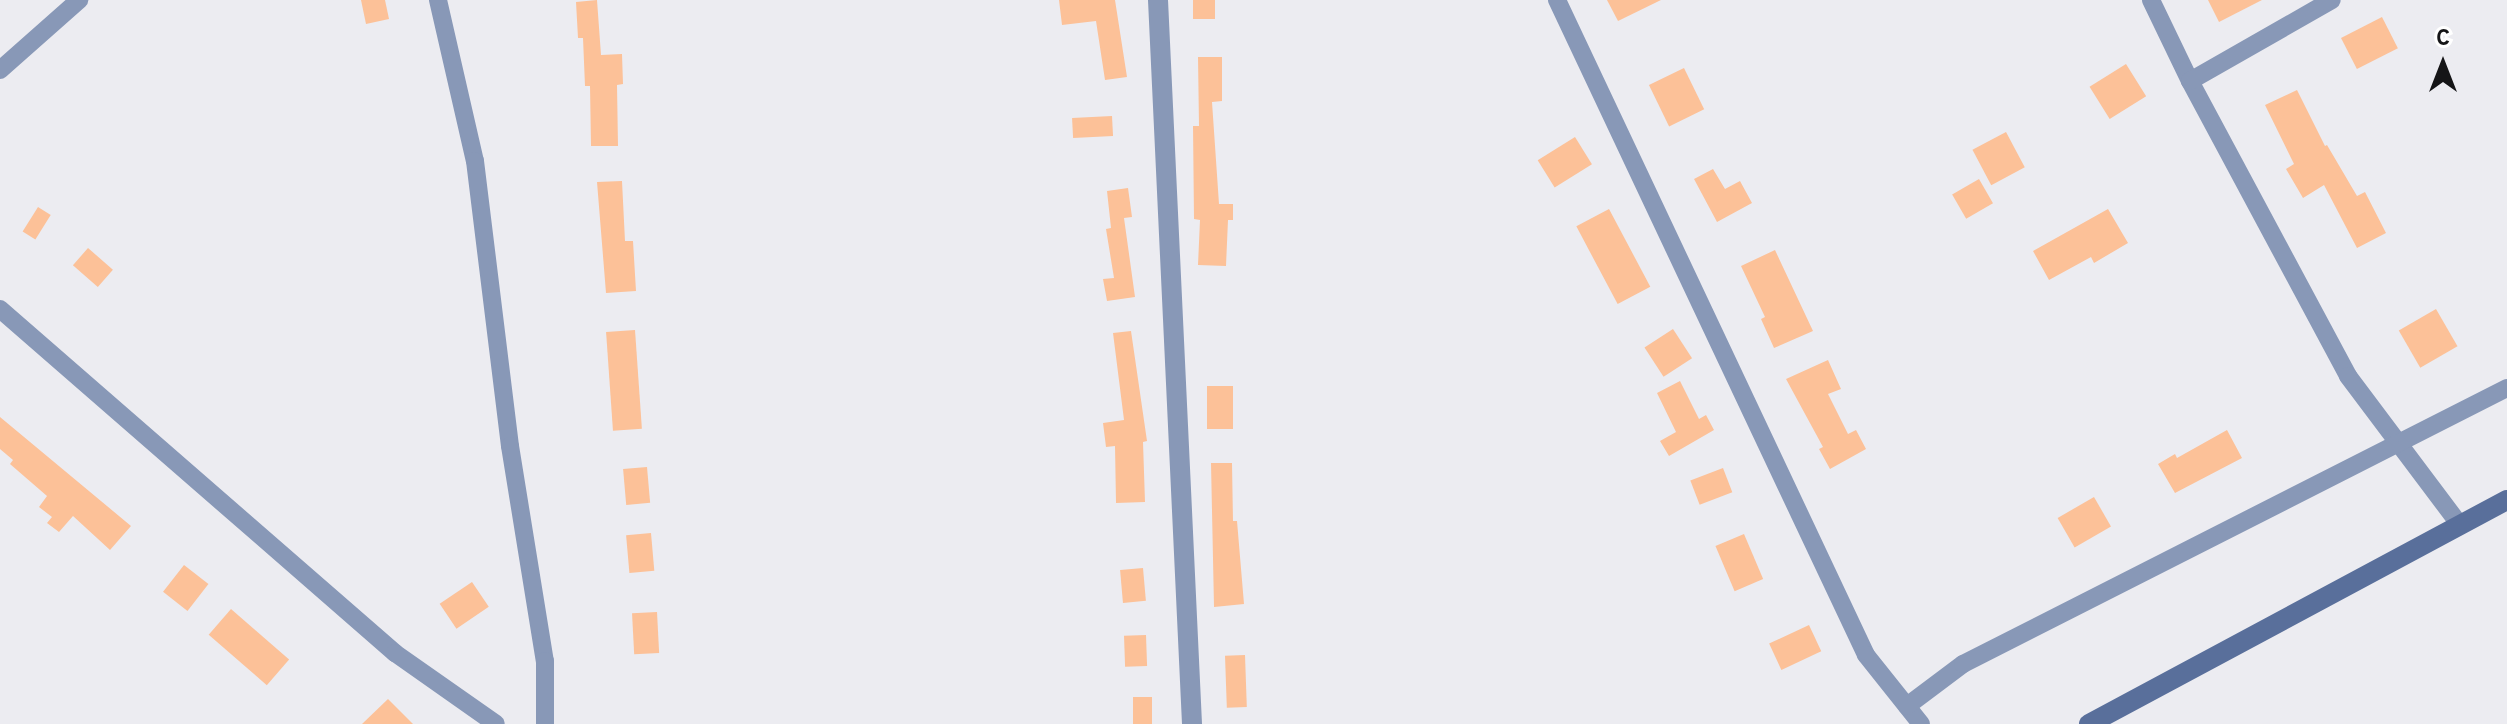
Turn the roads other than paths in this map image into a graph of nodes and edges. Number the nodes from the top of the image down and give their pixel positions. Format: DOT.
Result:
graph roads {
  1 [pos="79,0"];
  2 [pos="438,0"];
  3 [pos="1158,0"];
  4 [pos="1557,0"];
  5 [pos="2151,0"];
  6 [pos="2332,0"];
  7 [pos="0,70"];
  8 [pos="2190,81"];
  9 [pos="0,309"];
  10 [pos="2507,388"];
  11 [pos="2397,442"];
  12 [pos="2507,500"];
  13 [pos="2459,524"];
  14 [pos="1907,706"];
  15 [pos="496,724"];
  16 [pos="545,724"];
  17 [pos="1192,724"];
  18 [pos="1921,724"];
  19 [pos="2089,724"];
  1 -- 7 [label="street"];
  2 -- 16 [label="street"];
  3 -- 17 [label="street"];
  4 -- 14 [label="street"];
  5 -- 8 [label="street"];
  6 -- 8 [label="street"];
  8 -- 11 [label="street"];
  9 -- 15 [label="street"];
  10 -- 11 [label="street"];
  11 -- 13 [label="street"];
  11 -- 14 [label="street"];
  12 -- 13 [label="main road"];
  13 -- 19 [label="main road"];
  14 -- 18 [label="street"];
}
